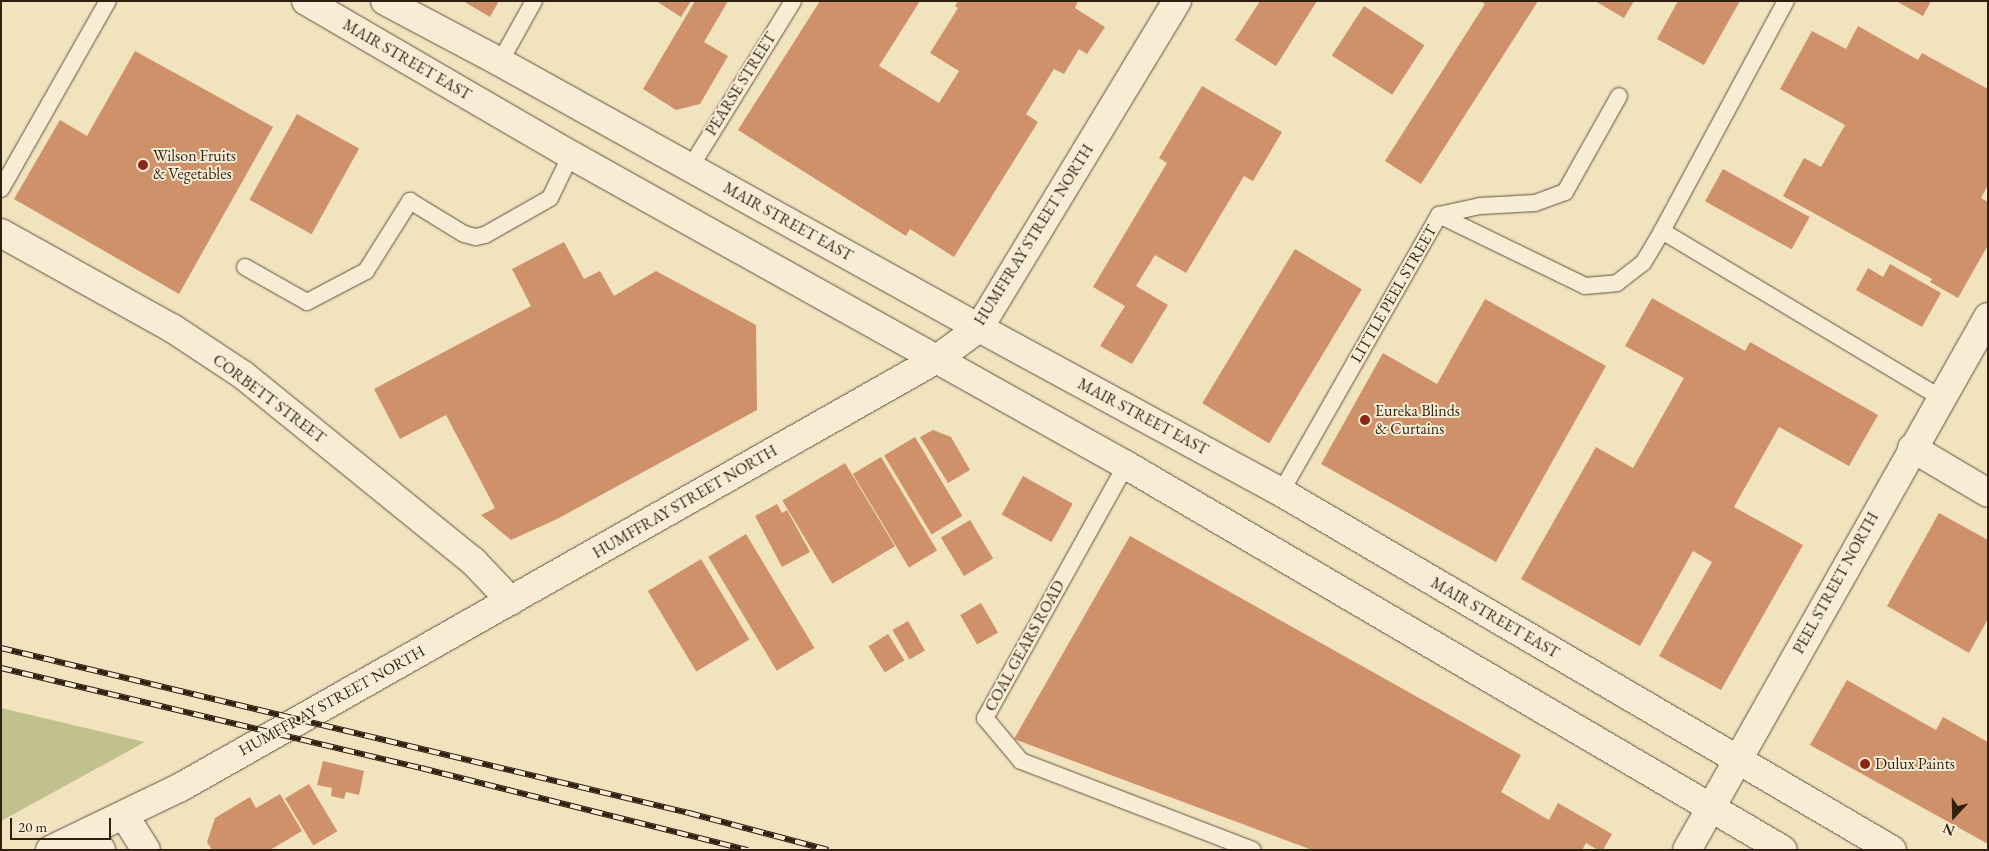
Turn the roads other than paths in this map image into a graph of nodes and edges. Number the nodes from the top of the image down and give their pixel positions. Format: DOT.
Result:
graph roads {
  1 [pos="108,1"];
  2 [pos="306,1"];
  3 [pos="385,1"];
  4 [pos="534,1"];
  5 [pos="792,1"];
  6 [pos="1177,1"];
  7 [pos="1786,1"];
  8 [pos="500,62"];
  9 [pos="1619,96"];
  10 [pos="571,156"];
  11 [pos="690,168"];
  12 [pos="1,189"];
  13 [pos="1439,214"];
  14 [pos="1662,231"];
  15 [pos="1,233"];
  16 [pos="245,267"];
  17 [pos="1988,317"];
  18 [pos="979,328"];
  19 [pos="937,359"];
  20 [pos="1941,398"];
  21 [pos="1912,448"];
  22 [pos="1126,465"];
  23 [pos="1281,492"];
  24 [pos="1988,493"];
  25 [pos="511,602"];
  26 [pos="1737,761"];
  27 [pos="1710,808"];
  28 [pos="124,815"];
  29 [pos="96,841"];
  30 [pos="50,850"];
  31 [pos="146,850"];
  32 [pos="1253,850"];
  33 [pos="1687,850"];
  34 [pos="1783,850"];
  35 [pos="1892,850"];
  1 -- 12 [label="lane"];
  2 -- 10 [label="main road, MAIR STREET EAST"];
  3 -- 8 [label="main road, MAIR STREET EAST"];
  4 -- 8 [label="lane"];
  5 -- 11 [label="lane, PEARSE STREET"];
  6 -- 18 [label="main road, HUMFFRAY STREET NORTH"];
  7 -- 14 [label="lane, LITTLE PEEL STREET"];
  8 -- 11 [label="main road, MAIR STREET EAST"];
  9 -- 13 [label="lane"];
  10 -- 16 [label="lane"];
  10 -- 19 [label="main road, MAIR STREET EAST"];
  11 -- 18 [label="main road, MAIR STREET EAST"];
  13 -- 14 [label="lane, LITTLE PEEL STREET"];
  13 -- 23 [label="lane, LITTLE PEEL STREET"];
  14 -- 20 [label="lane"];
  15 -- 25 [label="main road, CORBETT STREET"];
  17 -- 20 [label="main road, PEEL STREET NORTH"];
  18 -- 19 [label="main road, HUMFFRAY STREET NORTH"];
  18 -- 23 [label="main road, MAIR STREET EAST"];
  19 -- 22 [label="main road, MAIR STREET EAST"];
  19 -- 25 [label="main road, HUMFFRAY STREET NORTH"];
  20 -- 21 [label="main road, PEEL STREET NORTH"];
  21 -- 24 [label="main road"];
  21 -- 26 [label="main road, PEEL STREET NORTH"];
  22 -- 27 [label="main road, MAIR STREET EAST"];
  22 -- 32 [label="lane, COAL GEARS ROAD"];
  23 -- 26 [label="main road, MAIR STREET EAST"];
  25 -- 28 [label="main road, HUMFFRAY STREET NORTH"];
  26 -- 27 [label="main road, PEEL STREET NORTH"];
  26 -- 35 [label="main road, MAIR STREET EAST"];
  27 -- 33 [label="main road, PEEL STREET NORTH"];
  27 -- 34 [label="main road, MAIR STREET EAST"];
  28 -- 29 [label="main road, HUMFFRAY STREET NORTH"];
  28 -- 31 [label="main road"];
  29 -- 30 [label="main road, HUMFFRAY STREET NORTH"];
}
